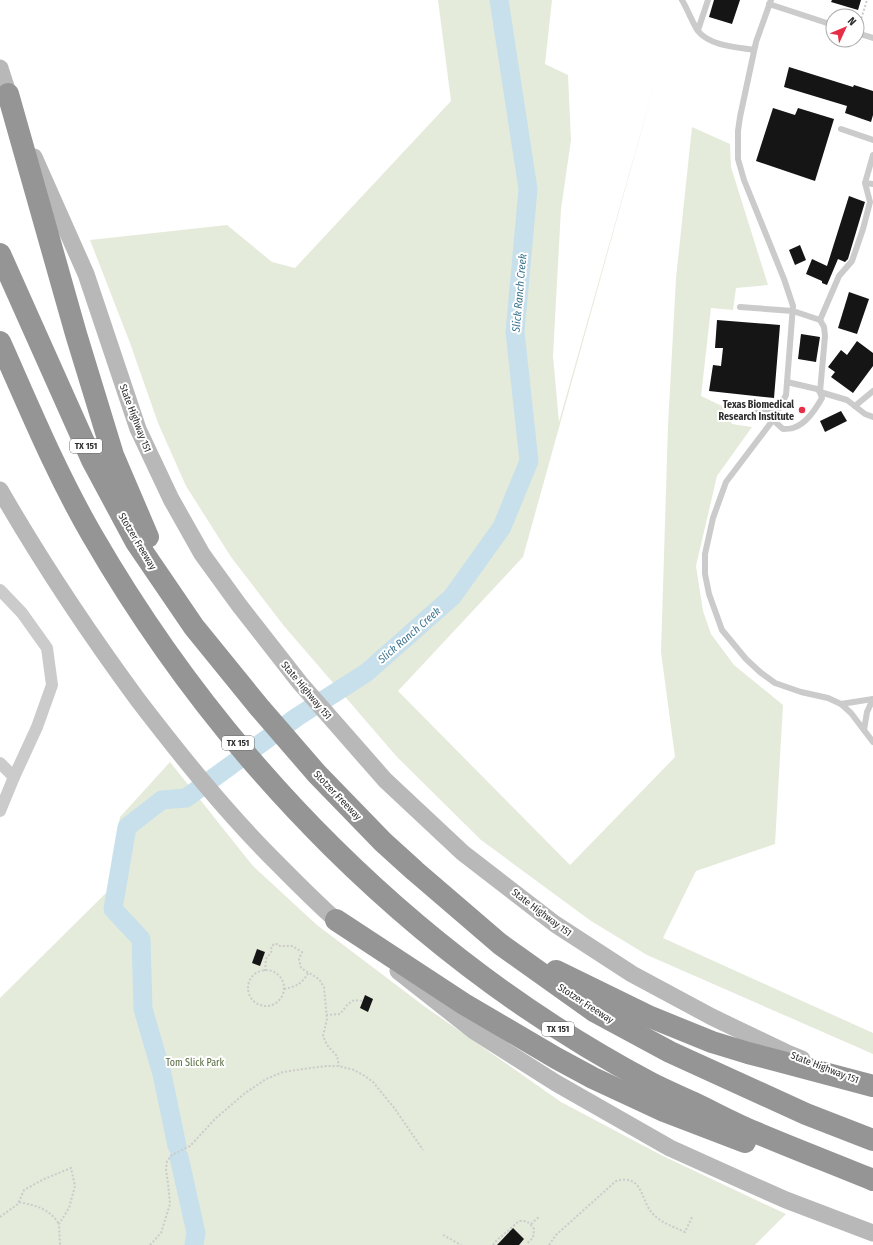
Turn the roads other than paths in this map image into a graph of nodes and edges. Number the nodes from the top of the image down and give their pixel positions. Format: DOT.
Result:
graph roads {
  1 [pos="708,0"];
  2 [pos="684,2"];
  3 [pos="770,2"];
  4 [pos="825,22"];
  5 [pos="698,30"];
  6 [pos="754,50"];
  7 [pos="0,68"];
  8 [pos="8,94"];
  9 [pos="841,129"];
  10 [pos="873,140"];
  11 [pos="873,155"];
  12 [pos="865,183"];
  13 [pos="873,184"];
  14 [pos="0,254"];
  15 [pos="740,307"];
  16 [pos="793,311"];
  17 [pos="820,320"];
  18 [pos="0,342"];
  19 [pos="787,382"];
  20 [pos="873,391"];
  21 [pos="820,392"];
  22 [pos="855,406"];
  23 [pos="755,411"];
  24 [pos="777,413"];
  25 [pos="873,417"];
  26 [pos="773,420"];
  27 [pos="0,490"];
  28 [pos="0,590"];
  29 [pos="194,627"];
  30 [pos="873,699"];
  31 [pos="841,704"];
  32 [pos="864,730"];
  33 [pos="873,742"];
  34 [pos="0,763"];
  35 [pos="14,777"];
  36 [pos="0,811"];
  37 [pos="336,920"];
  38 [pos="500,944"];
  39 [pos="873,1086"];
  40 [pos="873,1140"];
  41 [pos="873,1180"];
  42 [pos="873,1190"];
  43 [pos="873,1233"];
  1 -- 5 [label="lane"];
  2 -- 5 [label="lane"];
  3 -- 4 [label="lane"];
  3 -- 6 [label="lane"];
  5 -- 6 [label="lane"];
  6 -- 16 [label="lane"];
  7 -- 8 [label="main road, State Highway 151"];
  8 -- 29 [label="highway"];
  8 -- 39 [label="main road, State Highway 151"];
  9 -- 10 [label="lane"];
  11 -- 12 [label="lane"];
  12 -- 13 [label="lane"];
  12 -- 17 [label="lane"];
  14 -- 29 [label="highway, Stotzer Freeway / TX 151"];
  15 -- 16 [label="lane"];
  16 -- 17 [label="lane"];
  16 -- 19 [label="lane"];
  17 -- 21 [label="lane"];
  18 -- 41 [label="highway, TX 151"];
  19 -- 21 [label="lane"];
  19 -- 24 [label="lane"];
  20 -- 22 [label="lane"];
  21 -- 22 [label="lane"];
  21 -- 26 [label="lane"];
  22 -- 25 [label="lane"];
  23 -- 24 [label="lane"];
  24 -- 26 [label="lane"];
  26 -- 31 [label="lane"];
  27 -- 37 [label="main road"];
  28 -- 35 [label="street"];
  29 -- 38 [label="highway, Stotzer Freeway / TX 151"];
  30 -- 31 [label="lane"];
  30 -- 32 [label="lane"];
  31 -- 32 [label="lane"];
  32 -- 33 [label="lane"];
  34 -- 35 [label="street"];
  35 -- 36 [label="street"];
  37 -- 42 [label="highway"];
  37 -- 43 [label="main road"];
  38 -- 39 [label="highway"];
  38 -- 40 [label="highway, Stotzer Freeway / TX 151"];
}
